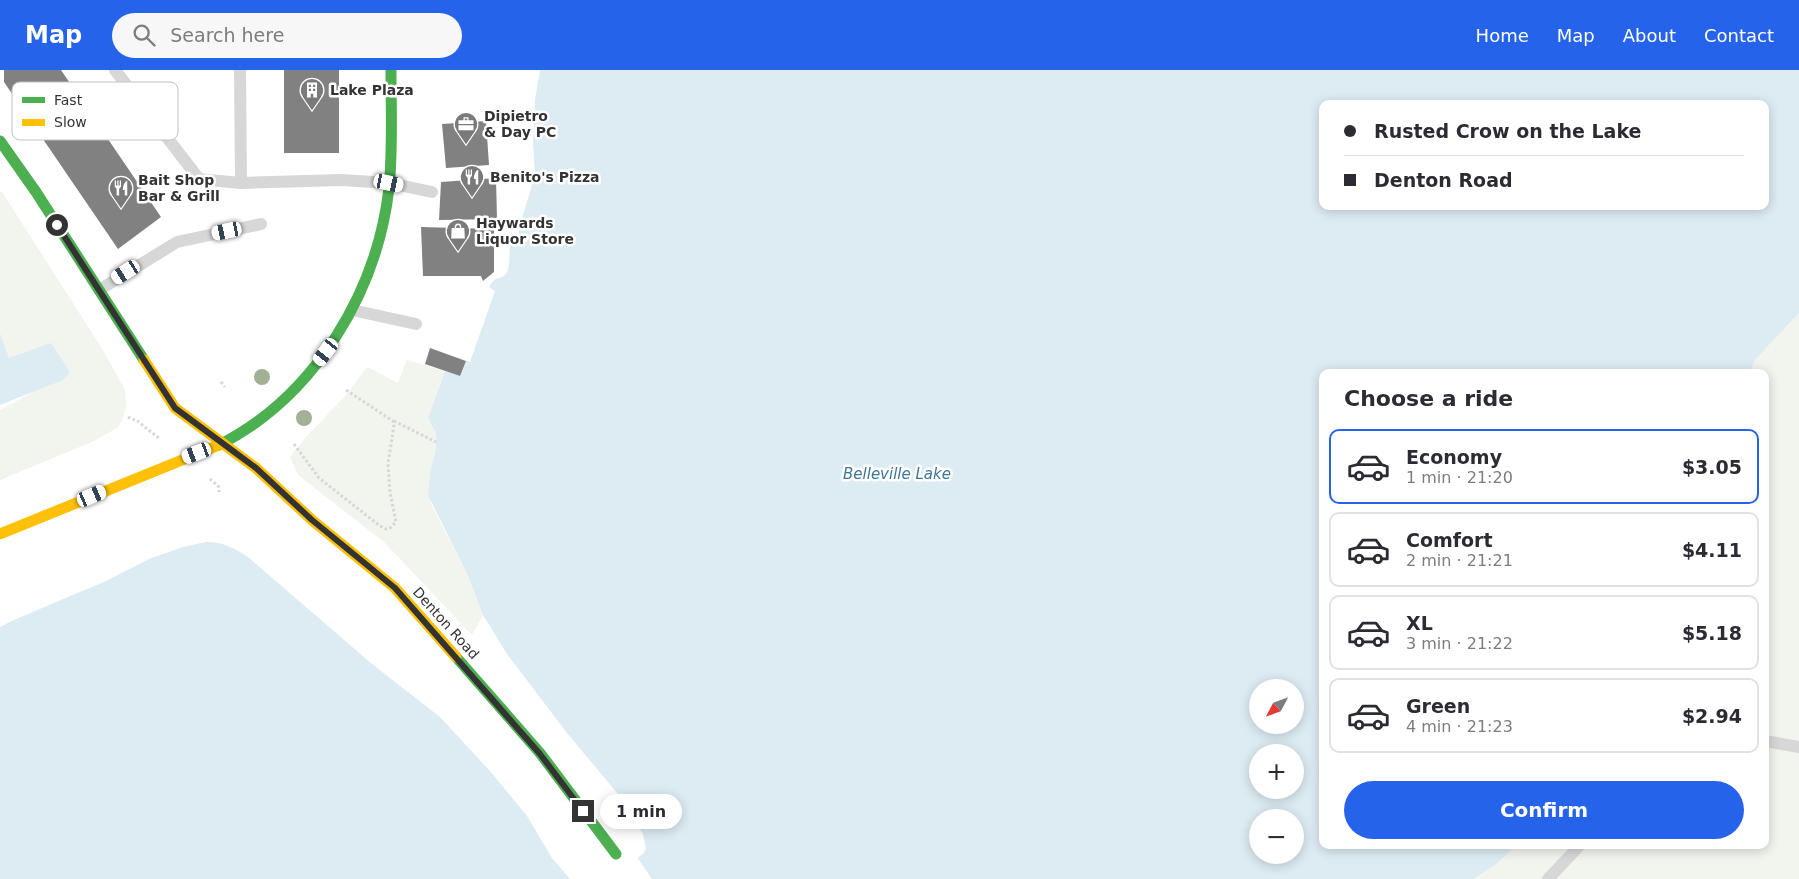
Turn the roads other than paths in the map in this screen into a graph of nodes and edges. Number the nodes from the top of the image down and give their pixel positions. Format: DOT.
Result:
graph roads {
  1 [pos="116,70"];
  2 [pos="240,70"];
  3 [pos="391,70"];
  4 [pos="125,82"];
  5 [pos="169,140"];
  6 [pos="0,141"];
  7 [pos="242,183"];
  8 [pos="389,183"];
  9 [pos="432,192"];
  10 [pos="261,224"];
  11 [pos="99,290"];
  12 [pos="352,310"];
  13 [pos="416,324"];
  14 [pos="223,443"];
  15 [pos="0,534"];
  16 [pos="1769,742"];
  17 [pos="1799,747"];
  18 [pos="1576,849"];
  19 [pos="616,854"];
  20 [pos="1548,879"];
  1 -- 4 [label="lane"];
  2 -- 7 [label="lane"];
  3 -- 8 [label="street"];
  5 -- 7 [label="lane"];
  6 -- 11 [label="street, Denton Road"];
  7 -- 8 [label="lane"];
  8 -- 9 [label="lane"];
  8 -- 12 [label="street"];
  10 -- 11 [label="lane"];
  11 -- 14 [label="street, Denton Road"];
  12 -- 13 [label="lane"];
  12 -- 14 [label="street"];
  14 -- 15 [label="street"];
  14 -- 19 [label="street, Denton Road"];
  16 -- 17 [label="lane"];
  18 -- 20 [label="lane"];
}
